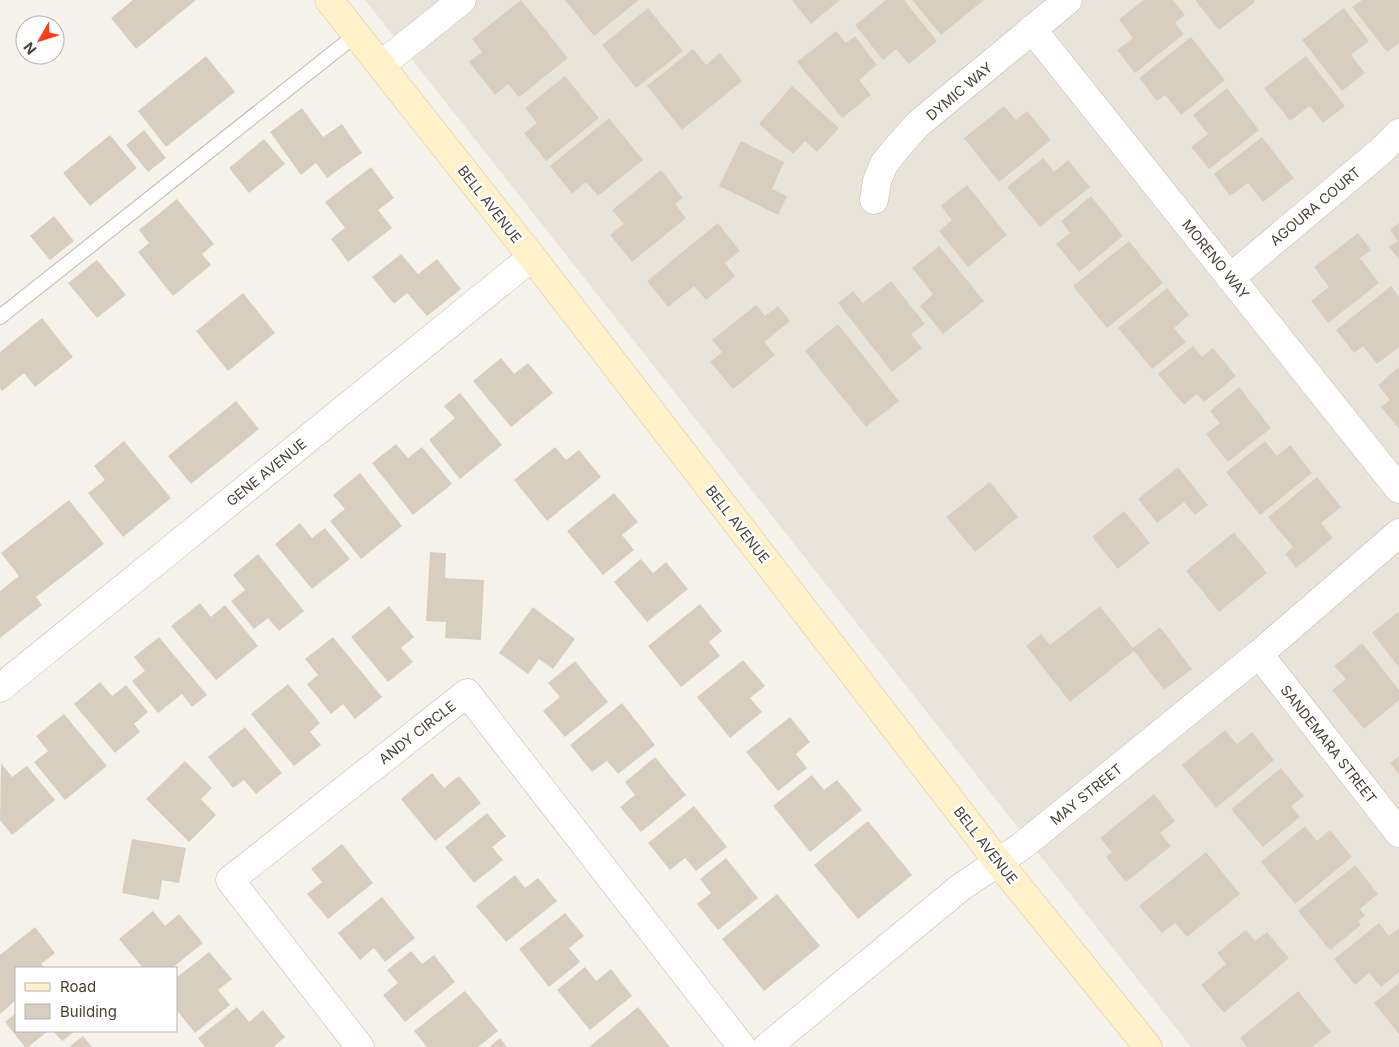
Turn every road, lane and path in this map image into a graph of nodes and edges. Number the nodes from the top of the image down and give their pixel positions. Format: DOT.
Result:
graph roads {
  1 [pos="329,0"];
  2 [pos="462,0"];
  3 [pos="1068,0"];
  4 [pos="1032,29"];
  5 [pos="357,34"];
  6 [pos="382,65"];
  7 [pos="1399,133"];
  8 [pos="874,200"];
  9 [pos="532,257"];
  10 [pos="1230,278"];
  11 [pos="0,317"];
  12 [pos="1399,489"];
  13 [pos="1399,533"];
  14 [pos="1259,654"];
  15 [pos="0,688"];
  16 [pos="1399,833"];
  17 [pos="999,863"];
  18 [pos="360,1047"];
  19 [pos="742,1047"];
  20 [pos="767,1047"];
  21 [pos="1148,1047"];
  1 -- 5 [label="main road, BELL AVENUE"];
  2 -- 6 [label="street"];
  3 -- 4 [label="street, DYMIC WAY"];
  4 -- 8 [label="street, DYMIC WAY"];
  4 -- 10 [label="street, MORENO WAY"];
  5 -- 6 [label="main road, BELL AVENUE"];
  5 -- 11 [label="lane"];
  6 -- 9 [label="main road, BELL AVENUE"];
  7 -- 10 [label="street, AGOURA COURT"];
  9 -- 15 [label="street, GENE AVENUE"];
  9 -- 17 [label="main road, BELL AVENUE"];
  10 -- 12 [label="street, MORENO WAY"];
  13 -- 14 [label="street, MAY STREET"];
  14 -- 16 [label="street, SANDEMARA STREET"];
  14 -- 17 [label="street, MAY STREET"];
  17 -- 20 [label="street, MAY STREET"];
  17 -- 21 [label="main road, BELL AVENUE"];
  18 -- 19 [label="street, ANDY CIRCLE"];
}
